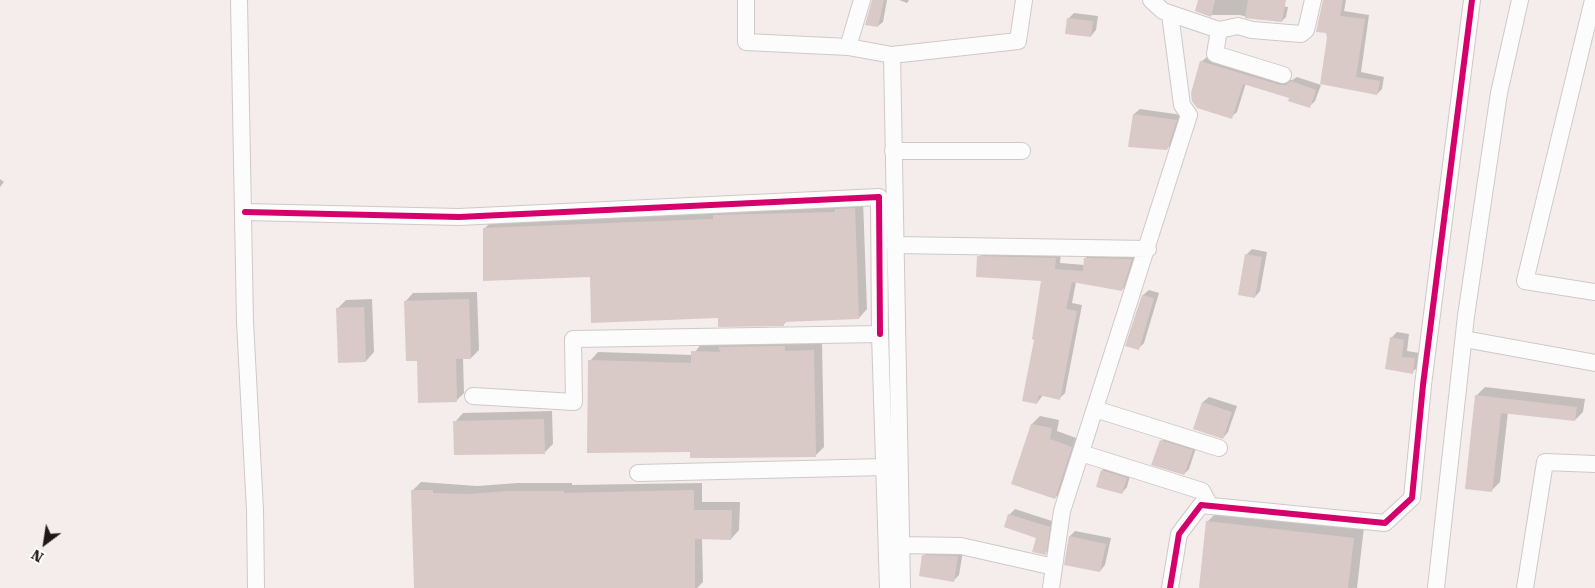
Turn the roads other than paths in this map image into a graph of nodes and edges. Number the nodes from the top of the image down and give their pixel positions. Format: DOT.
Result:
graph roads {
  1 [pos="239,0"];
  2 [pos="746,0"];
  3 [pos="862,0"];
  4 [pos="1024,0"];
  5 [pos="1151,0"];
  6 [pos="1313,0"];
  7 [pos="1472,0"];
  8 [pos="1520,0"];
  9 [pos="1593,0"];
  10 [pos="1170,14"];
  11 [pos="1219,30"];
  12 [pos="848,47"];
  13 [pos="892,55"];
  14 [pos="1283,75"];
  15 [pos="893,151"];
  16 [pos="1022,151"];
  17 [pos="245,212"];
  18 [pos="896,245"];
  19 [pos="1148,249"];
  20 [pos="1595,292"];
  21 [pos="880,334"];
  22 [pos="1464,339"];
  23 [pos="1595,363"];
  24 [pos="472,396"];
  25 [pos="1095,409"];
  26 [pos="1219,448"];
  27 [pos="1081,453"];
  28 [pos="1595,464"];
  29 [pos="884,467"];
  30 [pos="638,473"];
  31 [pos="1210,506"];
  32 [pos="901,545"];
  33 [pos="1054,567"];
  34 [pos="256,588"];
  35 [pos="888,588"];
  36 [pos="902,588"];
  37 [pos="1051,588"];
  38 [pos="1170,588"];
  39 [pos="1436,588"];
  40 [pos="1525,588"];
  1 -- 17 [label="street"];
  2 -- 12 [label="street"];
  3 -- 12 [label="street"];
  4 -- 13 [label="street"];
  5 -- 10 [label="street"];
  6 -- 11 [label="street"];
  7 -- 31 [label="street"];
  8 -- 22 [label="street"];
  9 -- 20 [label="street"];
  10 -- 11 [label="street"];
  10 -- 19 [label="street"];
  11 -- 14 [label="street"];
  12 -- 13 [label="street"];
  13 -- 15 [label="street"];
  15 -- 16 [label="street"];
  15 -- 18 [label="street"];
  17 -- 21 [label="street"];
  17 -- 34 [label="street"];
  18 -- 19 [label="street"];
  18 -- 32 [label="street"];
  19 -- 25 [label="street"];
  21 -- 24 [label="street"];
  21 -- 29 [label="street"];
  22 -- 23 [label="street"];
  22 -- 39 [label="street"];
  25 -- 26 [label="street"];
  25 -- 27 [label="street"];
  27 -- 31 [label="street"];
  27 -- 33 [label="street"];
  28 -- 40 [label="street"];
  29 -- 30 [label="street"];
  29 -- 35 [label="street"];
  31 -- 38 [label="street"];
  32 -- 33 [label="street"];
  32 -- 36 [label="street"];
  33 -- 37 [label="street"];
}
